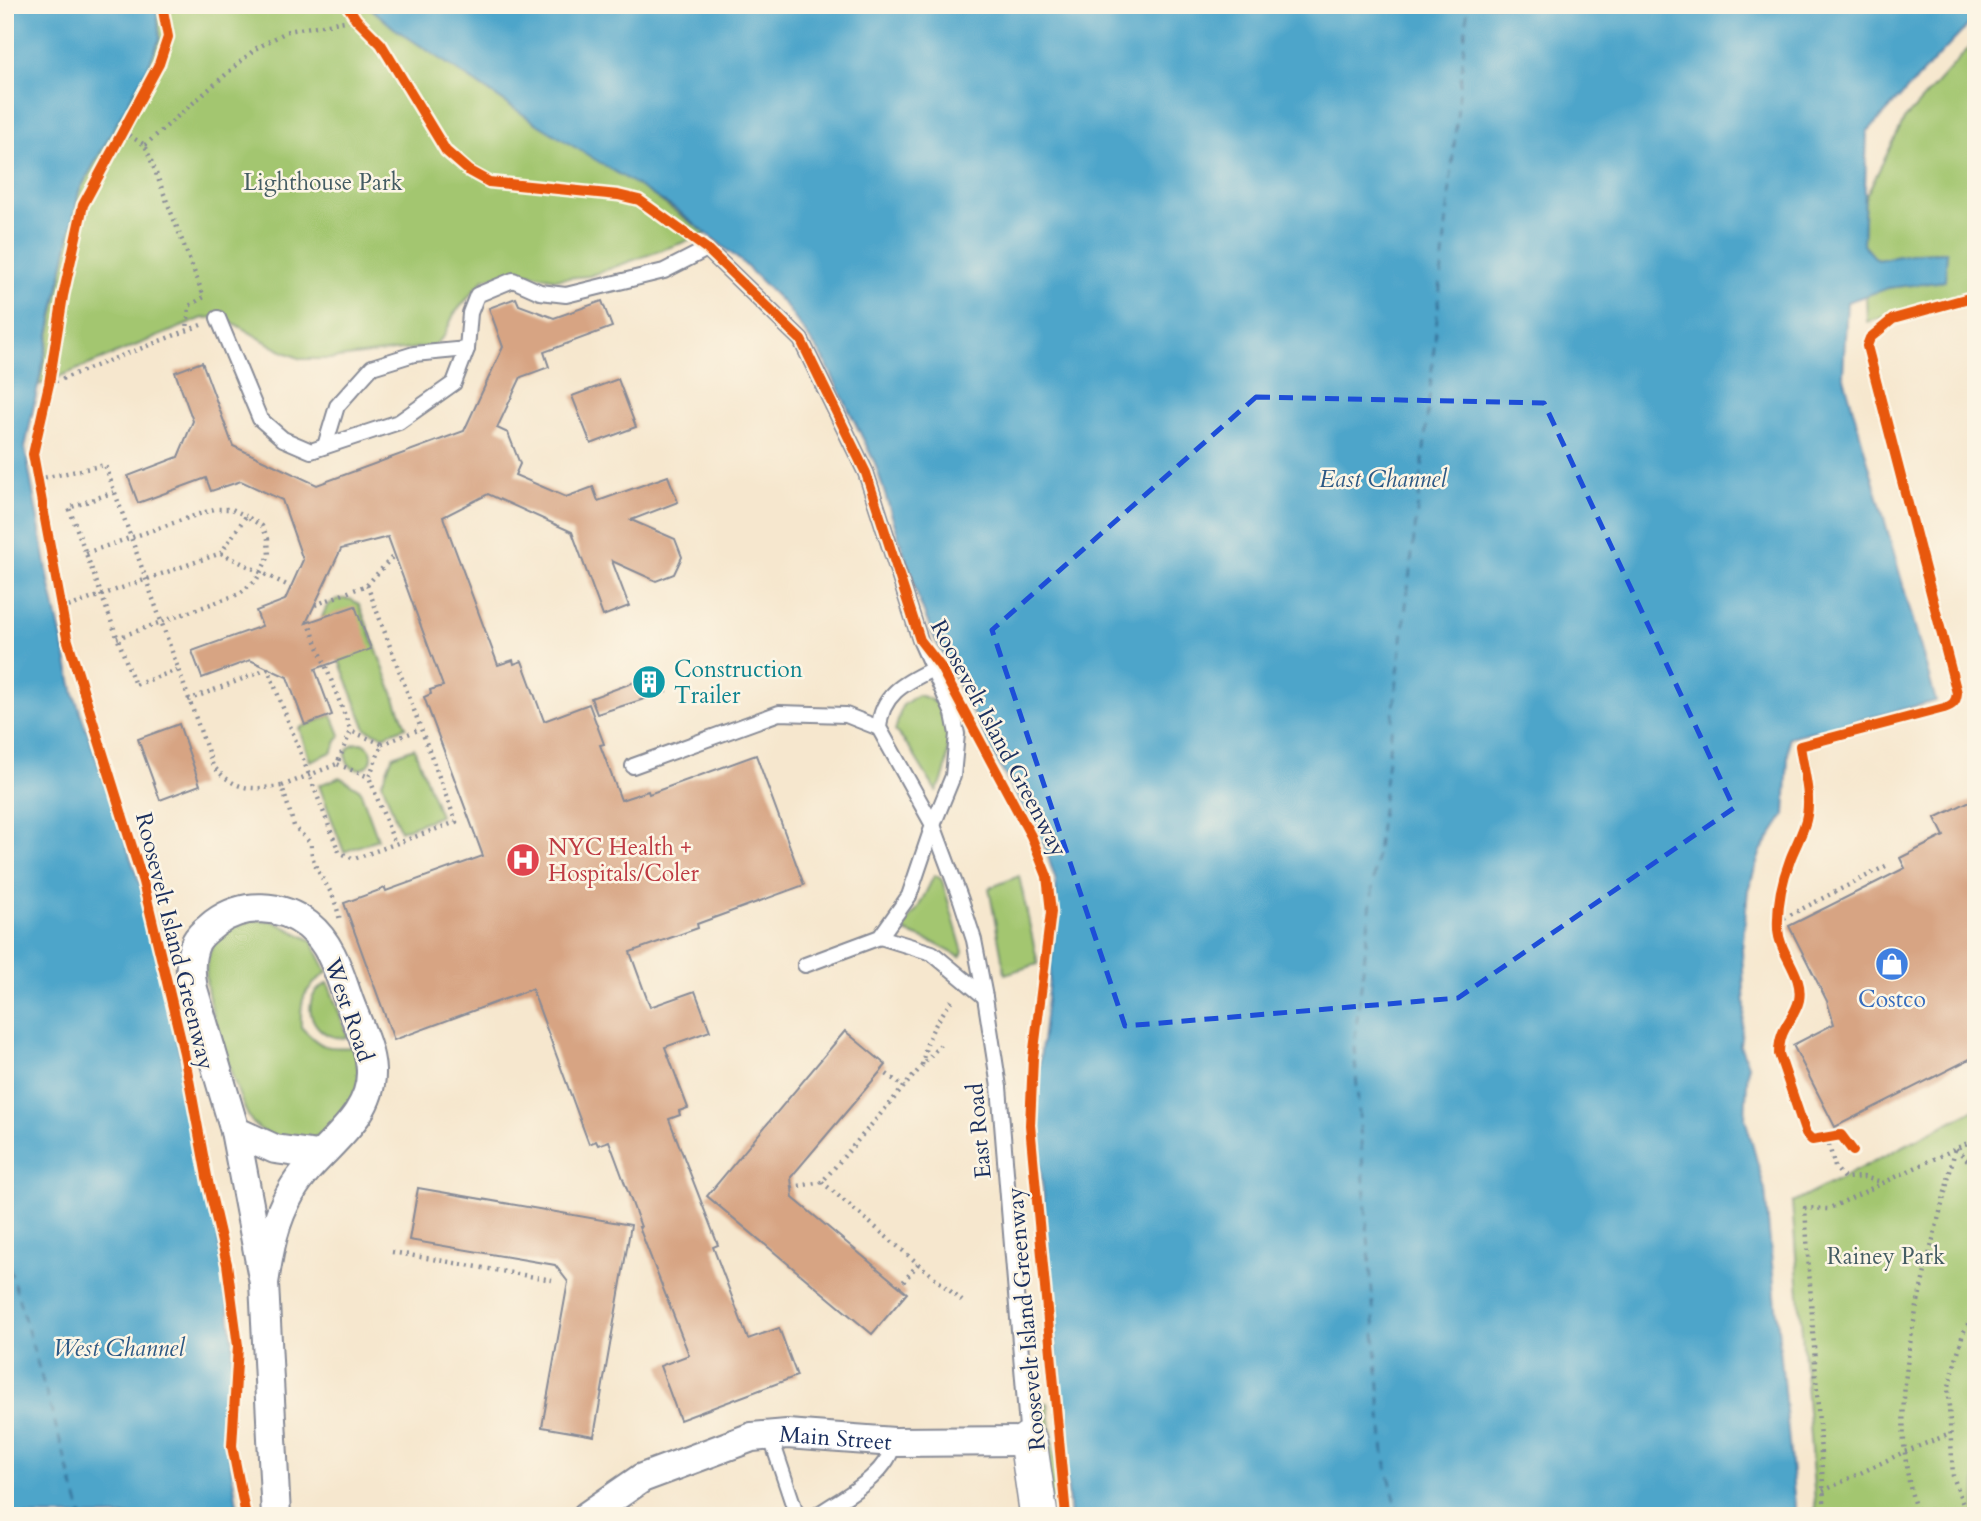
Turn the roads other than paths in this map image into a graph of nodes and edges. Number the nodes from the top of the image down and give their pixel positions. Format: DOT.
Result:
graph roads {
  1 [pos="218,318"];
  2 [pos="467,349"];
  3 [pos="325,446"];
  4 [pos="931,670"];
  5 [pos="879,728"];
  6 [pos="633,766"];
  7 [pos="933,825"];
  8 [pos="880,937"];
  9 [pos="805,965"];
  10 [pos="985,997"];
  11 [pos="236,1131"];
  12 [pos="318,1155"];
  13 [pos="264,1283"];
  14 [pos="770,1434"];
  15 [pos="1028,1441"];
  16 [pos="894,1442"];
  17 [pos="276,1516"];
  18 [pos="587,1516"];
  19 [pos="797,1516"];
  20 [pos="816,1516"];
  21 [pos="1039,1516"];
  1 -- 3 [label="lane"];
  2 -- 3 [label="lane"];
  2 -- 3 [label="lane"];
  2 -- 4 [label="lane, Roosevelt Island Greenway"];
  4 -- 5 [label="lane"];
  4 -- 7 [label="lane"];
  5 -- 6 [label="lane"];
  5 -- 7 [label="lane, East Road"];
  7 -- 8 [label="lane"];
  7 -- 10 [label="lane, East Road"];
  8 -- 9 [label="lane"];
  8 -- 10 [label="lane"];
  10 -- 15 [label="lane, East Road"];
  11 -- 12 [label="street"];
  11 -- 12 [label="street, West Road"];
  11 -- 13 [label="street, West Road"];
  12 -- 13 [label="street, West Road"];
  13 -- 17 [label="street, West Road"];
  14 -- 16 [label="street, Main Street"];
  14 -- 18 [label="street, Main Street"];
  14 -- 19 [label="lane"];
  15 -- 16 [label="street, Main Street"];
  15 -- 21 [label="street"];
  16 -- 20 [label="lane"];
}
